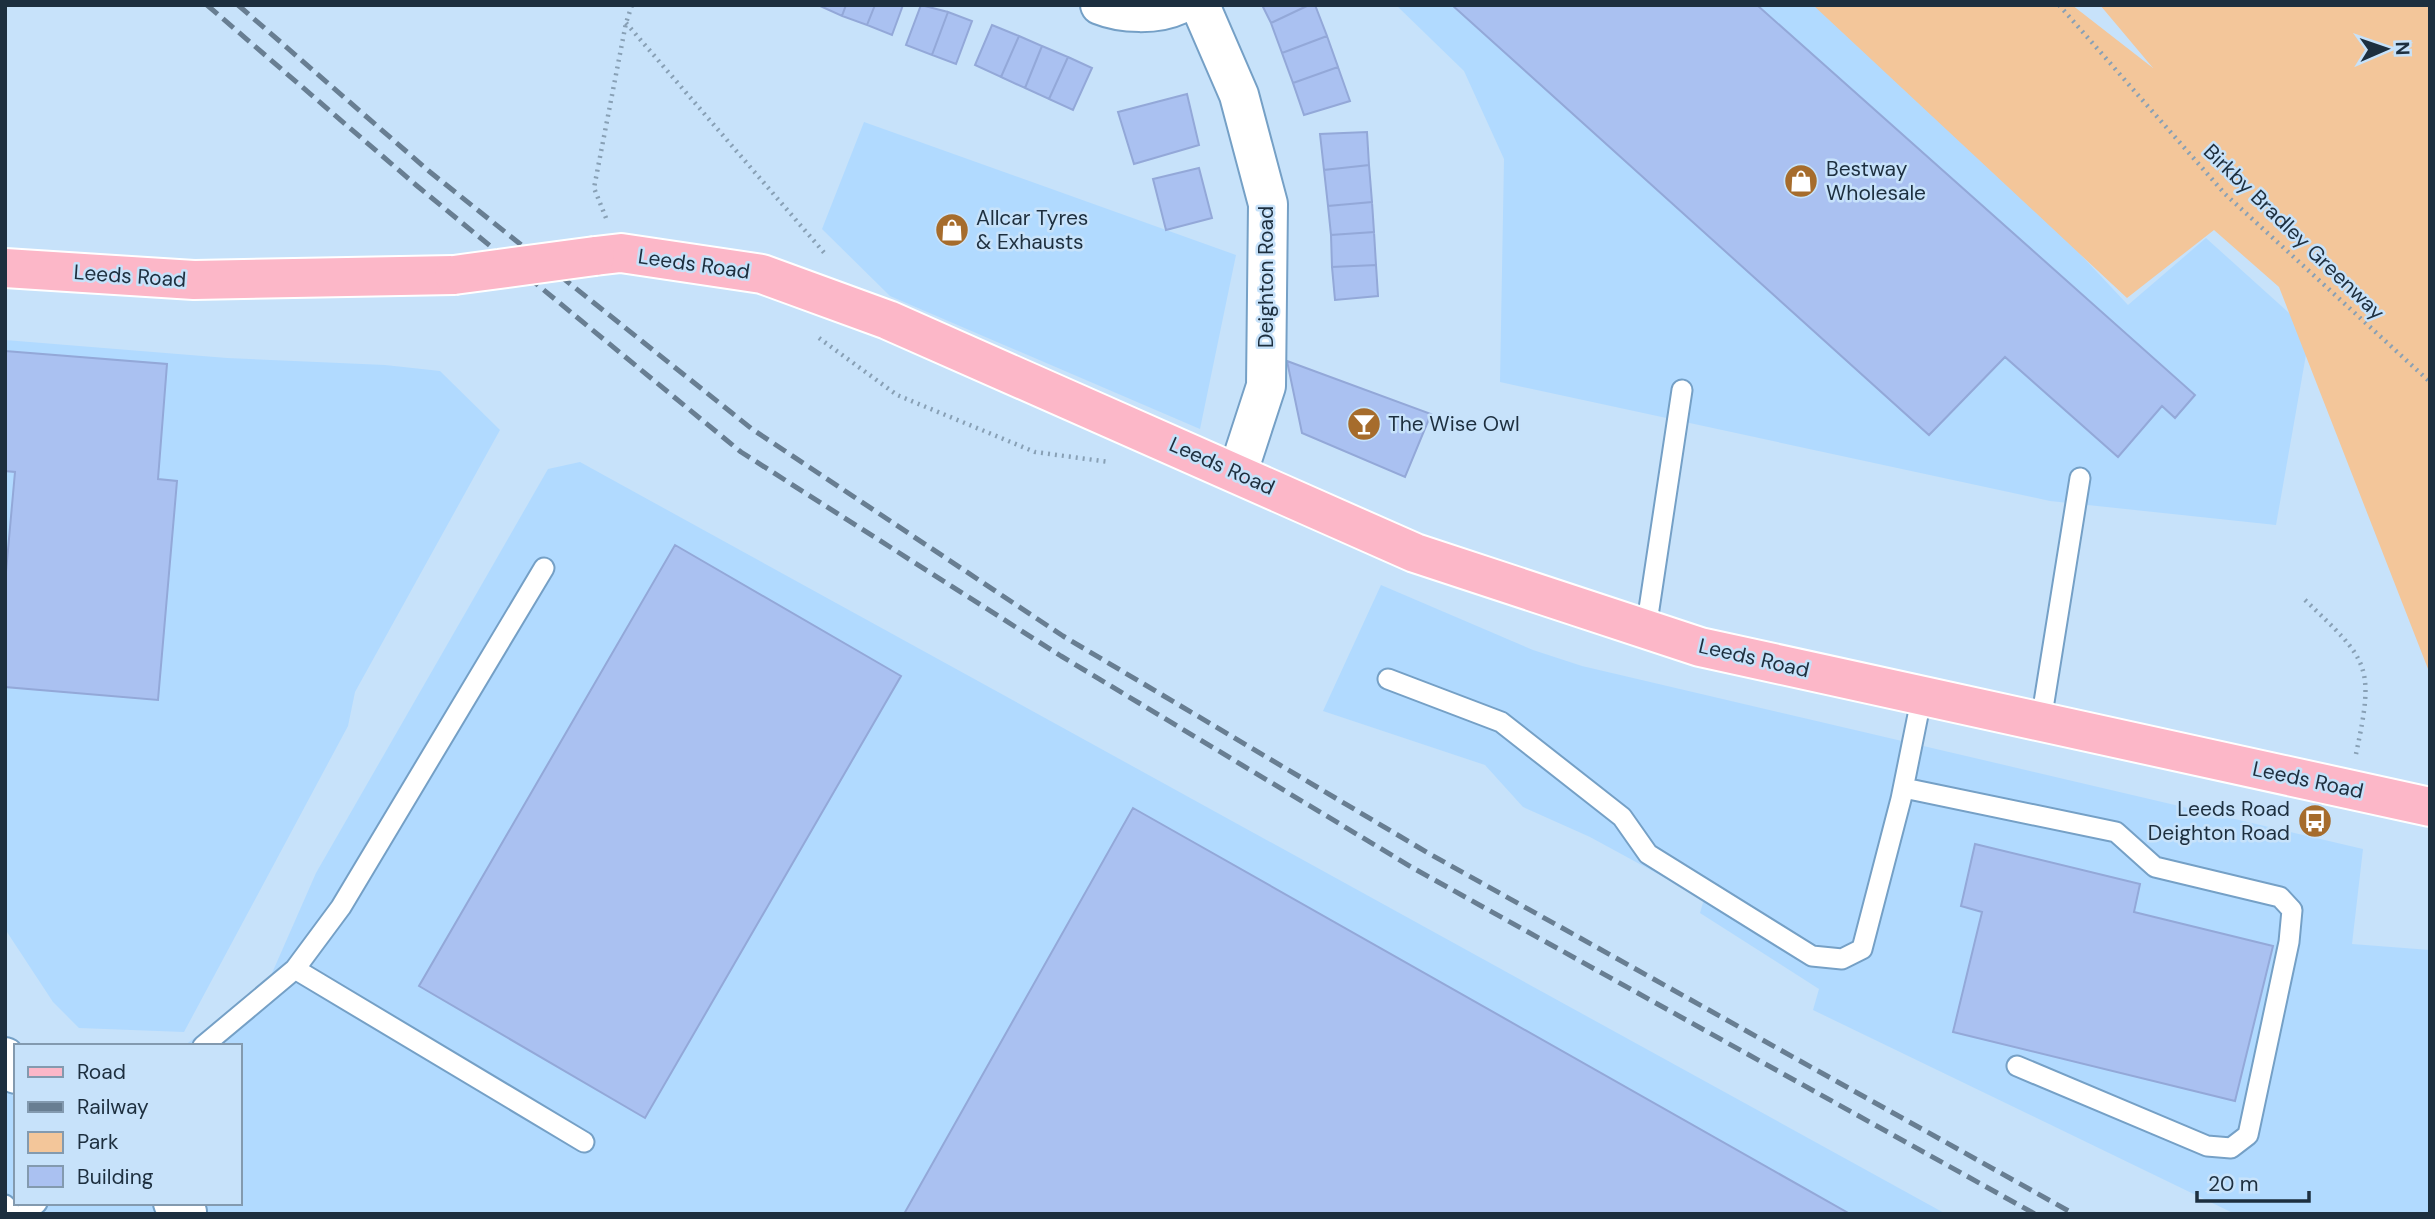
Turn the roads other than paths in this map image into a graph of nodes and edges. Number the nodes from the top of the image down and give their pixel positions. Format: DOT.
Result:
graph roads {
  1 [pos="1100,5"];
  2 [pos="1178,5"];
  3 [pos="1200,5"];
  4 [pos="5,268"];
  5 [pos="1682,390"];
  6 [pos="1237,472"];
  7 [pos="2080,478"];
  8 [pos="544,568"];
  9 [pos="1646,629"];
  10 [pos="1388,679"];
  11 [pos="1922,695"];
  12 [pos="2041,721"];
  13 [pos="1904,788"];
  14 [pos="2430,807"];
  15 [pos="295,969"];
  16 [pos="204,1044"];
  17 [pos="2017,1066"];
  18 [pos="584,1142"];
  19 [pos="5,1205"];
  20 [pos="12,1214"];
  1 -- 2 [label="street"];
  3 -- 6 [label="street, Deighton Road"];
  4 -- 6 [label="main road, Leeds Road, bridge"];
  5 -- 9 [label="lane"];
  6 -- 9 [label="main road, Leeds Road"];
  7 -- 12 [label="lane"];
  8 -- 15 [label="lane"];
  9 -- 11 [label="main road, Leeds Road"];
  10 -- 13 [label="lane"];
  11 -- 12 [label="main road, Leeds Road"];
  11 -- 13 [label="lane"];
  12 -- 14 [label="main road, Leeds Road"];
  13 -- 17 [label="lane"];
  15 -- 16 [label="lane"];
  15 -- 18 [label="lane"];
  19 -- 20 [label="lane"];
}
